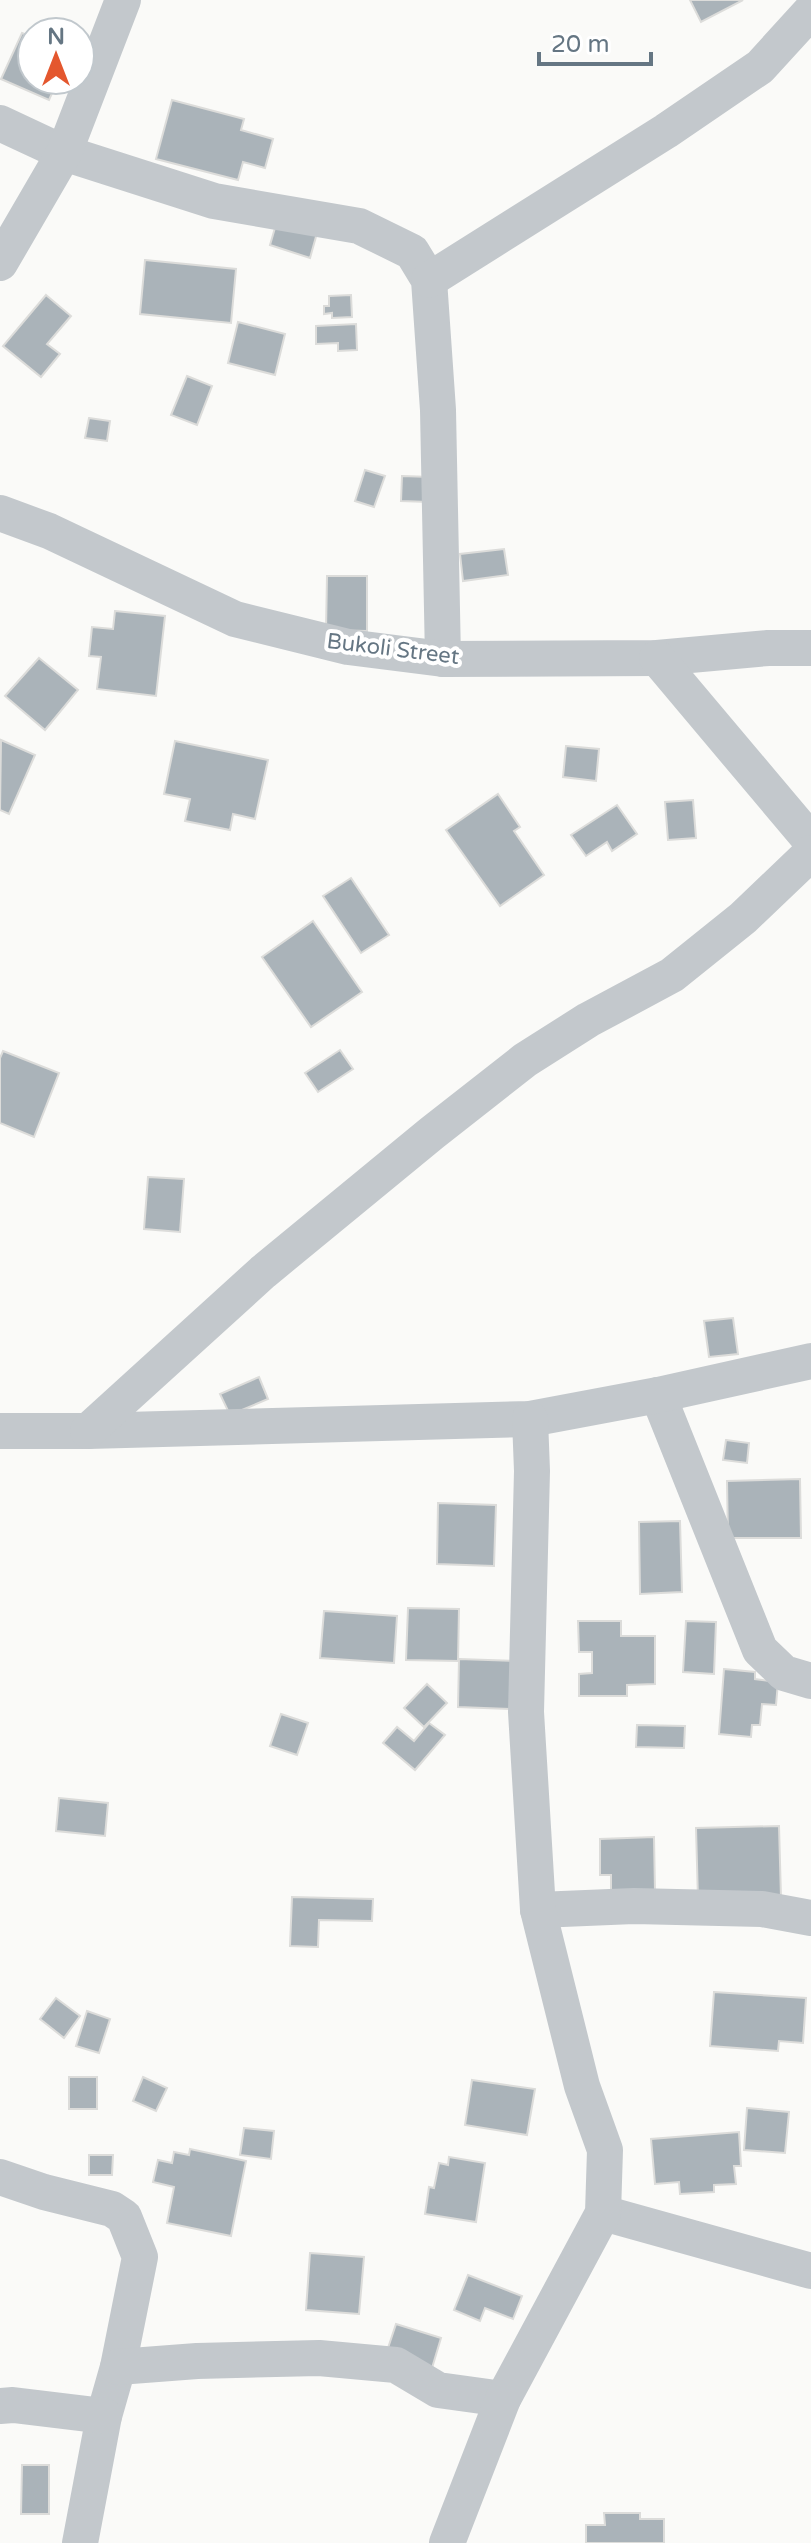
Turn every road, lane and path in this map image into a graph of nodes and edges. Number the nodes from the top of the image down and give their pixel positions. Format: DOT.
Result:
graph roads {
  1 [pos="123,0"];
  2 [pos="811,11"];
  3 [pos="0,123"];
  4 [pos="64,153"];
  5 [pos="0,263"];
  6 [pos="429,280"];
  7 [pos="0,513"];
  8 [pos="811,648"];
  9 [pos="657,658"];
  10 [pos="443,659"];
  11 [pos="811,841"];
  12 [pos="811,853"];
  13 [pos="811,1361"];
  14 [pos="658,1395"];
  15 [pos="530,1419"];
  16 [pos="0,1431"];
  17 [pos="88,1431"];
  18 [pos="811,1681"];
  19 [pos="538,1910"];
  20 [pos="811,1918"];
  21 [pos="0,2177"];
  22 [pos="603,2213"];
  23 [pos="811,2271"];
  24 [pos="118,2367"];
  25 [pos="503,2399"];
  26 [pos="0,2406"];
  27 [pos="104,2416"];
  28 [pos="80,2543"];
  29 [pos="447,2543"];
  1 -- 4 [label="street"];
  2 -- 6 [label="street"];
  3 -- 4 [label="street"];
  4 -- 5 [label="street"];
  4 -- 6 [label="street"];
  6 -- 10 [label="street"];
  7 -- 10 [label="street, Bukoli Street"];
  8 -- 9 [label="street, Bukoli Street"];
  9 -- 10 [label="street, Bukoli Street"];
  9 -- 11 [label="street"];
  12 -- 17 [label="street"];
  13 -- 14 [label="street"];
  14 -- 15 [label="street"];
  14 -- 18 [label="street"];
  15 -- 17 [label="street"];
  15 -- 19 [label="street"];
  16 -- 17 [label="street"];
  19 -- 20 [label="street"];
  19 -- 22 [label="street"];
  21 -- 24 [label="street"];
  22 -- 23 [label="street"];
  22 -- 25 [label="street"];
  24 -- 25 [label="street"];
  24 -- 27 [label="street"];
  25 -- 29 [label="street"];
  26 -- 27 [label="street"];
  27 -- 28 [label="street"];
}
